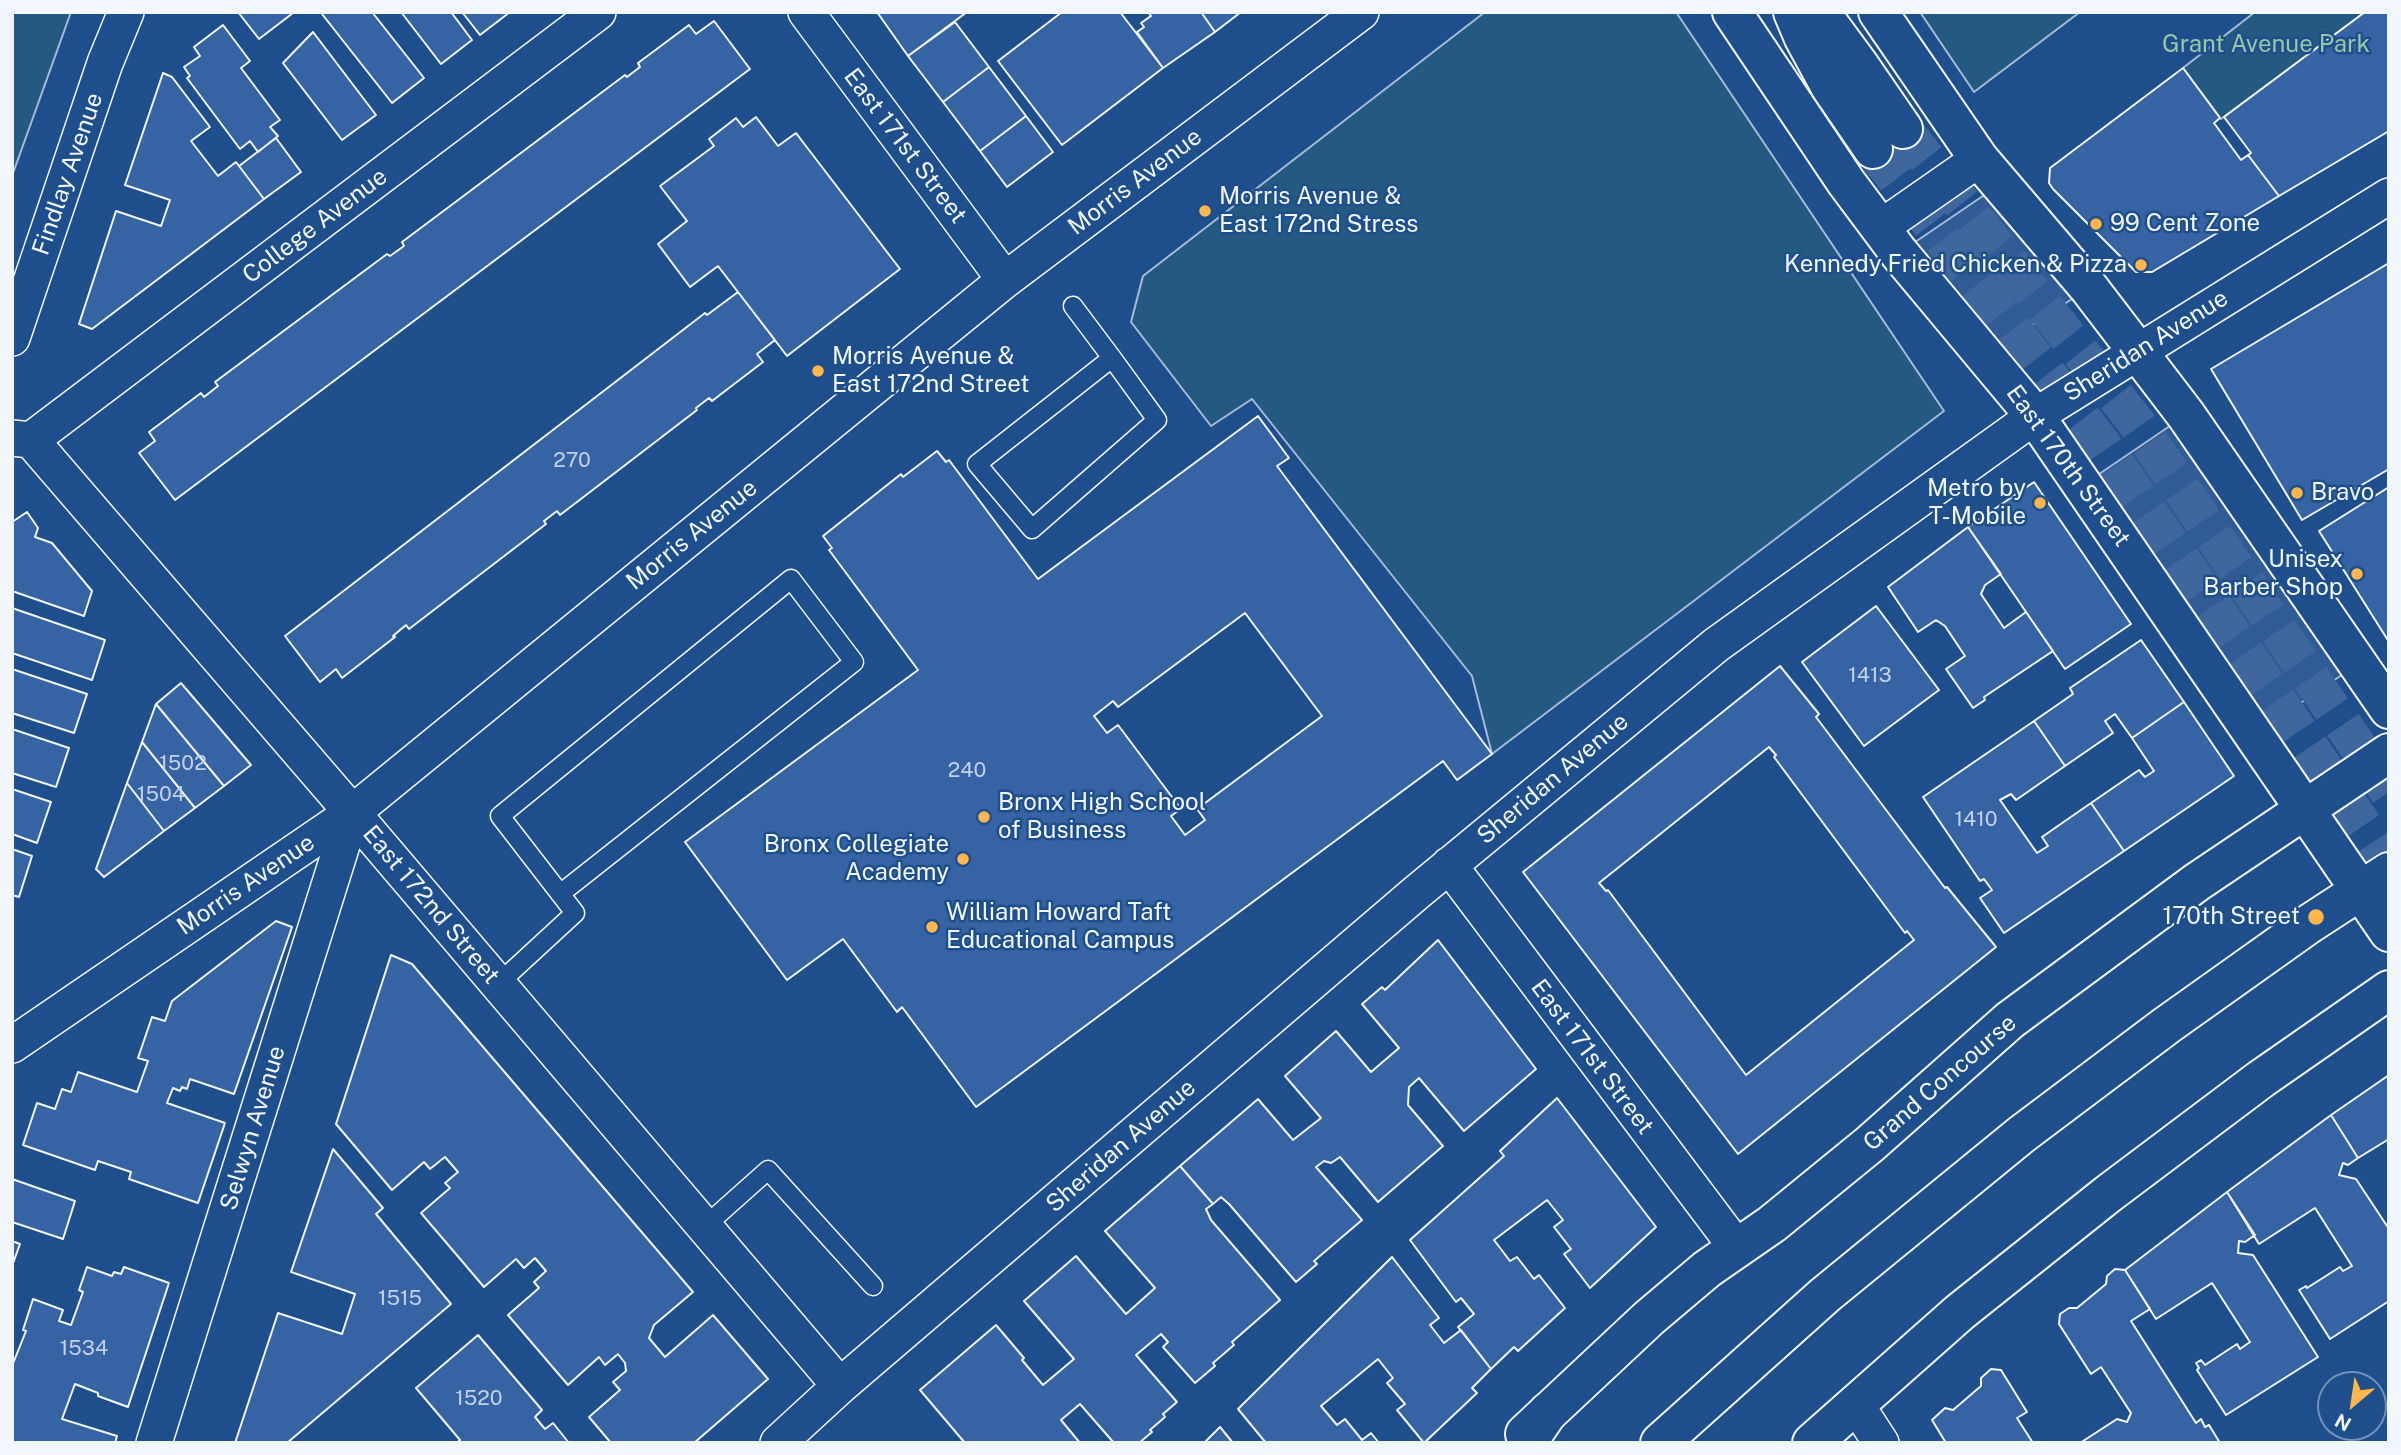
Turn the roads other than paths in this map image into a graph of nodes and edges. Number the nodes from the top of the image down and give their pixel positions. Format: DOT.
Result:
graph roads {
  1 [pos="126,12"];
  2 [pos="598,12"];
  3 [pos="806,12"];
  4 [pos="1361,12"];
  5 [pos="1732,12"];
  6 [pos="1793,12"];
  7 [pos="1820,12"];
  8 [pos="1878,12"];
  9 [pos="1979,159"];
  10 [pos="2389,196"];
  11 [pos="1880,228"];
  12 [pos="1005,279"];
  13 [pos="1073,306"];
  14 [pos="12,338"];
  15 [pos="2137,351"];
  16 [pos="1112,358"];
  17 [pos="2035,416"];
  18 [pos="22,439"];
  19 [pos="2389,709"];
  20 [pos="2389,753"];
  21 [pos="2305,809"];
  22 [pos="352,813"];
  23 [pos="1449,865"];
  24 [pos="2375,881"];
  25 [pos="560,894"];
  26 [pos="2389,932"];
  27 [pos="498,984"];
  28 [pos="2389,990"];
  29 [pos="12,1045"];
  30 [pos="705,1227"];
  31 [pos="1737,1248"];
  32 [pos="873,1286"];
  33 [pos="840,1387"];
  34 [pos="1855,1403"];
  35 [pos="1548,1412"];
  36 [pos="154,1443"];
  37 [pos="778,1443"];
  38 [pos="1516,1443"];
  39 [pos="1527,1443"];
  40 [pos="1660,1443"];
  41 [pos="1812,1443"];
  42 [pos="1881,1443"];
  1 -- 14 [label="street, Findlay Avenue"];
  2 -- 18 [label="street, College Avenue"];
  3 -- 12 [label="street, East 171st Street"];
  4 -- 12 [label="street, Morris Avenue"];
  5 -- 11 [label="street, East 170th Street"];
  6 -- 7 [label="street"];
  8 -- 9 [label="street"];
  9 -- 11 [label="street"];
  9 -- 15 [label="street"];
  10 -- 15 [label="street, Sheridan Avenue"];
  11 -- 17 [label="street, East 170th Street"];
  12 -- 22 [label="street, Morris Avenue"];
  13 -- 16 [label="lane"];
  15 -- 17 [label="street, Sheridan Avenue"];
  15 -- 19 [label="street"];
  16 -- 16 [label="lane"];
  17 -- 21 [label="street, East 170th Street"];
  17 -- 23 [label="street, Sheridan Avenue"];
  18 -- 22 [label="street, East 172nd Street"];
  20 -- 21 [label="street, Grand Concourse"];
  21 -- 24 [label="street, East 170th Street"];
  21 -- 31 [label="street, Grand Concourse"];
  22 -- 27 [label="street, East 172nd Street"];
  22 -- 29 [label="street, Morris Avenue"];
  22 -- 36 [label="street, Selwyn Avenue"];
  23 -- 31 [label="street, East 171st Street"];
  23 -- 33 [label="street, Sheridan Avenue"];
  24 -- 26 [label="street, East 170th Street"];
  24 -- 40 [label="street"];
  25 -- 25 [label="lane"];
  25 -- 27 [label="lane"];
  27 -- 30 [label="street, East 172nd Street"];
  28 -- 34 [label="street"];
  30 -- 32 [label="lane"];
  30 -- 33 [label="street, East 172nd Street"];
  31 -- 35 [label="street, Grand Concourse"];
  33 -- 37 [label="street, Sheridan Avenue"];
  34 -- 41 [label="street"];
  34 -- 42 [label="street"];
  35 -- 38 [label="street, Grand Concourse"];
  35 -- 39 [label="street"];
}
